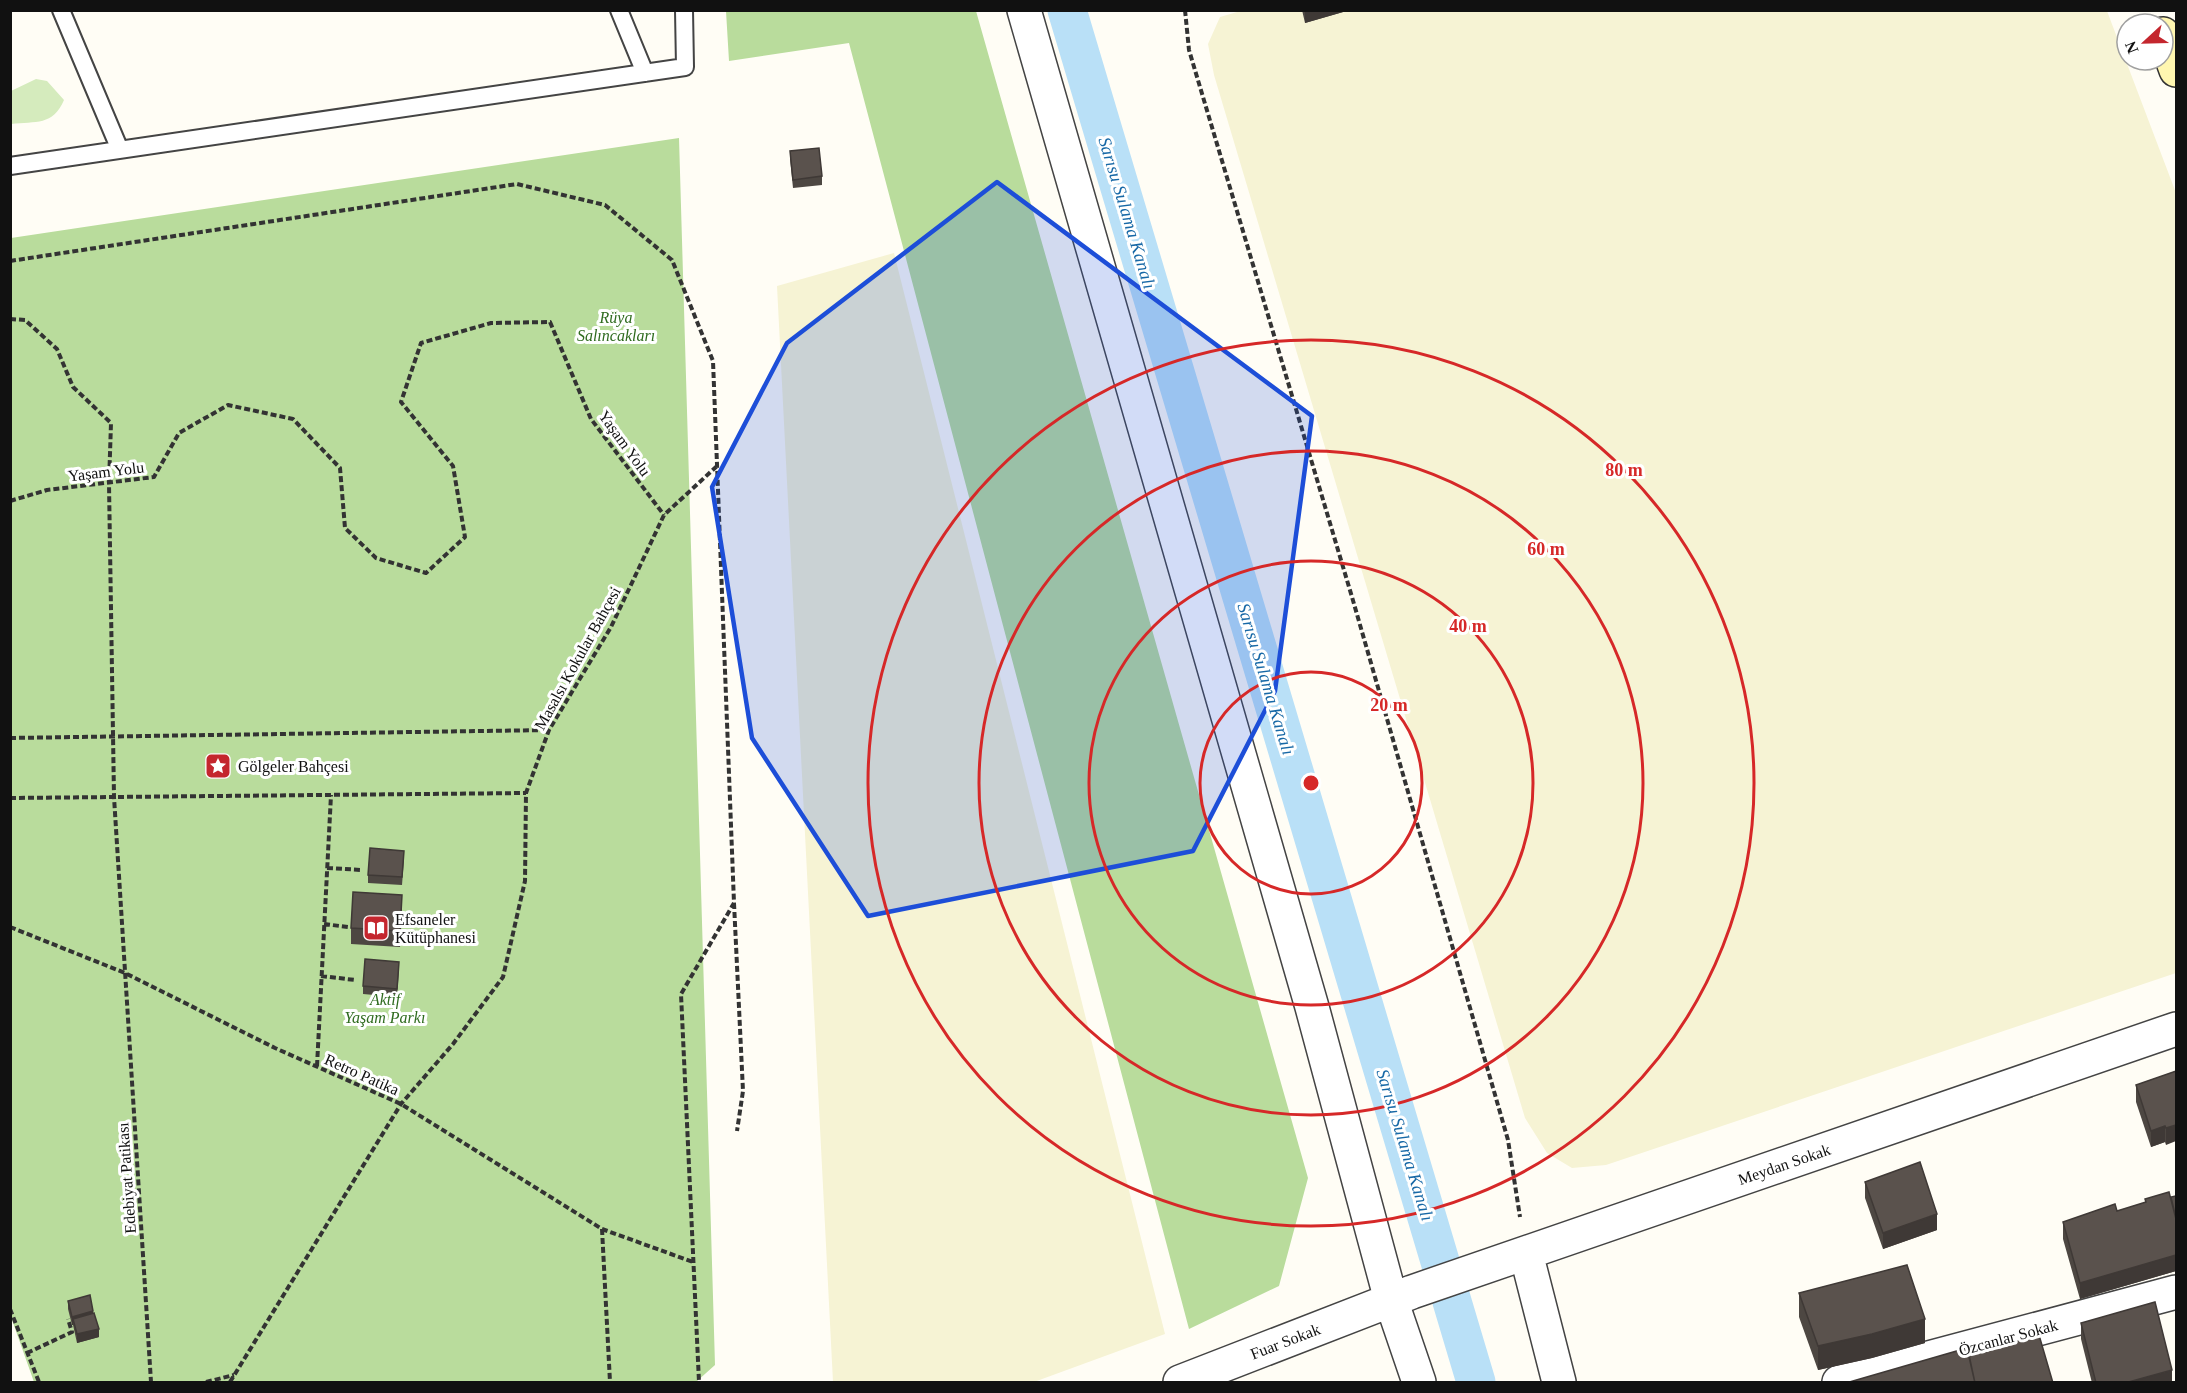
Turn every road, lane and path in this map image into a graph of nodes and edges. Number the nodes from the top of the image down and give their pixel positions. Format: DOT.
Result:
graph roads {
  1 [pos="61,10"];
  2 [pos="619,10"];
  3 [pos="684,10"];
  4 [pos="1024,10"];
  5 [pos="1185,10"];
  6 [pos="645,73"];
  7 [pos="120,150"];
  8 [pos="10,166"];
  9 [pos="10,261"];
  10 [pos="10,319"];
  11 [pos="717,466"];
  12 [pos="109,484"];
  13 [pos="10,501"];
  14 [pos="664,515"];
  15 [pos="549,730"];
  16 [pos="114,735"];
  17 [pos="10,738"];
  18 [pos="526,793"];
  19 [pos="331,795"];
  20 [pos="114,797"];
  21 [pos="10,798"];
  22 [pos="327,868"];
  23 [pos="362,870"];
  24 [pos="734,903"];
  25 [pos="324,924"];
  26 [pos="10,927"];
  27 [pos="348,927"];
  28 [pos="125,973"];
  29 [pos="321,976"];
  30 [pos="355,980"];
  31 [pos="2176,1029"];
  32 [pos="316,1067"];
  33 [pos="401,1104"];
  34 [pos="737,1131"];
  35 [pos="602,1229"];
  36 [pos="1515,1257"];
  37 [pos="693,1262"];
  38 [pos="2176,1292"];
  39 [pos="1401,1296"];
  40 [pos="10,1309"];
  41 [pos="68,1319"];
  42 [pos="27,1353"];
  43 [pos="235,1375"];
  44 [pos="39,1383"];
  45 [pos="151,1383"];
  46 [pos="206,1383"];
  47 [pos="231,1383"];
  48 [pos="610,1383"];
  49 [pos="699,1383"];
  50 [pos="1179,1383"];
  51 [pos="1419,1383"];
  52 [pos="1559,1383"];
  53 [pos="1839,1383"];
  1 -- 7 [label="lane"];
  2 -- 6 [label="lane"];
  3 -- 6 [label="lane"];
  4 -- 39 [label="street"];
  5 -- 36 [label="path"];
  6 -- 7 [label="lane"];
  7 -- 8 [label="lane"];
  9 -- 11 [label="path"];
  10 -- 12 [label="path, Edebiyat Patikası"];
  11 -- 14 [label="path, Masalsı Kokular Bahçesi"];
  11 -- 24 [label="path"];
  12 -- 13 [label="path, Yaşam Yolu"];
  12 -- 14 [label="path, Yaşam Yolu"];
  12 -- 16 [label="path, Edebiyat Patikası"];
  14 -- 15 [label="path, Masalsı Kokular Bahçesi"];
  15 -- 16 [label="path"];
  15 -- 18 [label="path, Masalsı Kokular Bahçesi"];
  16 -- 17 [label="path"];
  16 -- 20 [label="path, Edebiyat Patikası"];
  18 -- 19 [label="path"];
  18 -- 33 [label="path, Masalsı Kokular Bahçesi"];
  19 -- 20 [label="path"];
  19 -- 22 [label="path"];
  20 -- 21 [label="path"];
  20 -- 28 [label="path, Edebiyat Patikası"];
  22 -- 23 [label="path"];
  22 -- 25 [label="path"];
  24 -- 34 [label="path"];
  24 -- 37 [label="path"];
  25 -- 27 [label="path"];
  25 -- 29 [label="path"];
  26 -- 28 [label="path, Retro Patika"];
  28 -- 32 [label="path, Retro Patika"];
  28 -- 45 [label="path, Edebiyat Patikası"];
  29 -- 30 [label="path"];
  29 -- 32 [label="path"];
  31 -- 36 [label="street, Meydan Sokak"];
  32 -- 33 [label="path, Retro Patika"];
  33 -- 35 [label="path, Retro Patika"];
  33 -- 43 [label="path, Masalsı Kokular Bahçesi"];
  35 -- 37 [label="path, Retro Patika"];
  35 -- 48 [label="path"];
  36 -- 39 [label="street, Meydan Sokak"];
  36 -- 52 [label="street"];
  37 -- 49 [label="path"];
  38 -- 53 [label="street, Özcanlar Sokak"];
  39 -- 50 [label="street, Fuar Sokak"];
  39 -- 51 [label="street"];
  40 -- 42 [label="path"];
  41 -- 42 [label="path"];
  42 -- 44 [label="path"];
  43 -- 46 [label="path"];
  43 -- 47 [label="path, Masalsı Kokular Bahçesi"];
}
